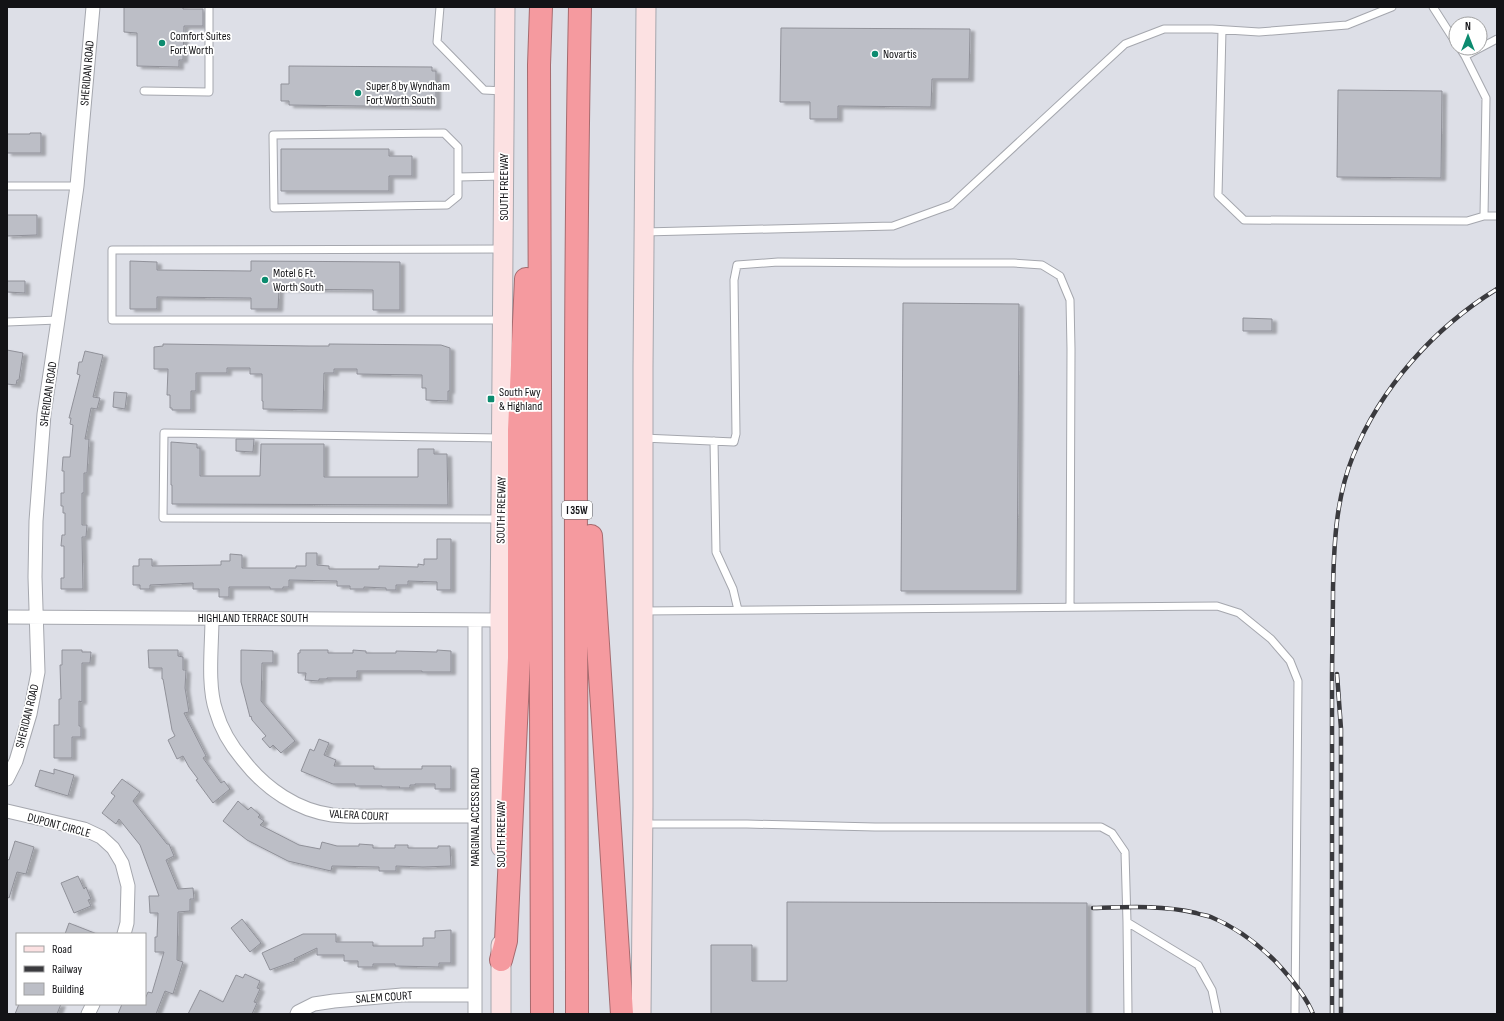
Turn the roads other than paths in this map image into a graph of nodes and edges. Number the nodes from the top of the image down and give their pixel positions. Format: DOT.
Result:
graph roads {
  1 [pos="93,7"];
  2 [pos="209,7"];
  3 [pos="440,7"];
  4 [pos="505,7"];
  5 [pos="540,7"];
  6 [pos="580,7"];
  7 [pos="646,7"];
  8 [pos="1392,7"];
  9 [pos="1433,7"];
  10 [pos="1222,30"];
  11 [pos="1448,30"];
  12 [pos="1497,39"];
  13 [pos="1488,44"];
  14 [pos="1465,56"];
  15 [pos="539,65"];
  16 [pos="144,91"];
  17 [pos="505,91"];
  18 [pos="504,176"];
  19 [pos="458,177"];
  20 [pos="7,186"];
  21 [pos="77,186"];
  22 [pos="1484,216"];
  23 [pos="1497,216"];
  24 [pos="644,232"];
  25 [pos="503,249"];
  26 [pos="577,298"];
  27 [pos="58,320"];
  28 [pos="503,320"];
  29 [pos="7,322"];
  30 [pos="502,438"];
  31 [pos="643,438"];
  32 [pos="714,441"];
  33 [pos="501,519"];
  34 [pos="1070,607"];
  35 [pos="643,610"];
  36 [pos="738,610"];
  37 [pos="7,617"];
  38 [pos="36,617"];
  39 [pos="212,618"];
  40 [pos="475,620"];
  41 [pos="500,620"];
  42 [pos="7,779"];
  43 [pos="7,811"];
  44 [pos="475,816"];
  45 [pos="643,824"];
  46 [pos="1127,922"];
  47 [pos="124,933"];
  48 [pos="501,960"];
  49 [pos="475,995"];
  50 [pos="92,1005"];
  51 [pos="88,1014"];
  52 [pos="296,1014"];
  53 [pos="475,1014"];
  54 [pos="501,1014"];
  55 [pos="542,1014"];
  56 [pos="577,1014"];
  57 [pos="622,1014"];
  58 [pos="642,1014"];
  59 [pos="1128,1014"];
  60 [pos="1217,1014"];
  61 [pos="1295,1014"];
  1 -- 21 [label="street, SHERIDAN ROAD"];
  2 -- 16 [label="lane"];
  3 -- 17 [label="lane"];
  4 -- 17 [label="main road, SOUTH FREEWAY"];
  5 -- 15 [label="highway"];
  6 -- 26 [label="highway, I 35W"];
  7 -- 24 [label="main road"];
  8 -- 10 [label="lane"];
  9 -- 11 [label="lane"];
  10 -- 22 [label="lane"];
  10 -- 24 [label="lane"];
  12 -- 13 [label="lane"];
  14 -- 22 [label="lane"];
  15 -- 48 [label="highway"];
  15 -- 55 [label="highway"];
  17 -- 18 [label="main road, SOUTH FREEWAY"];
  18 -- 19 [label="lane"];
  18 -- 25 [label="main road, SOUTH FREEWAY"];
  19 -- 19 [label="lane"];
  20 -- 21 [label="lane"];
  21 -- 27 [label="street, SHERIDAN ROAD"];
  22 -- 23 [label="lane"];
  24 -- 31 [label="main road"];
  25 -- 28 [label="main road, SOUTH FREEWAY"];
  25 -- 28 [label="lane"];
  26 -- 56 [label="highway, I 35W"];
  26 -- 57 [label="highway"];
  27 -- 29 [label="lane"];
  27 -- 38 [label="street, SHERIDAN ROAD"];
  28 -- 30 [label="main road, SOUTH FREEWAY"];
  30 -- 33 [label="main road, SOUTH FREEWAY"];
  30 -- 33 [label="lane"];
  31 -- 32 [label="lane"];
  31 -- 35 [label="main road"];
  32 -- 34 [label="lane"];
  32 -- 36 [label="lane"];
  33 -- 41 [label="main road, SOUTH FREEWAY"];
  34 -- 36 [label="lane"];
  34 -- 61 [label="lane"];
  35 -- 36 [label="lane"];
  35 -- 45 [label="main road"];
  37 -- 38 [label="street, HIGHLAND TERRACE SOUTH"];
  38 -- 39 [label="street, HIGHLAND TERRACE SOUTH"];
  38 -- 42 [label="street, SHERIDAN ROAD"];
  39 -- 40 [label="street, HIGHLAND TERRACE SOUTH"];
  39 -- 44 [label="street, VALERA COURT"];
  40 -- 41 [label="street, HIGHLAND TERRACE SOUTH"];
  40 -- 44 [label="street, MARGINAL ACCESS ROAD"];
  41 -- 48 [label="main road, SOUTH FREEWAY"];
  43 -- 47 [label="street, DUPONT CIRCLE"];
  44 -- 49 [label="street, MARGINAL ACCESS ROAD"];
  45 -- 46 [label="lane"];
  45 -- 58 [label="main road"];
  46 -- 59 [label="lane"];
  46 -- 60 [label="lane"];
  48 -- 54 [label="main road, SOUTH FREEWAY"];
  49 -- 52 [label="street, SALEM COURT"];
  49 -- 53 [label="street, MARGINAL ACCESS ROAD"];
  50 -- 51 [label="street"];
}
